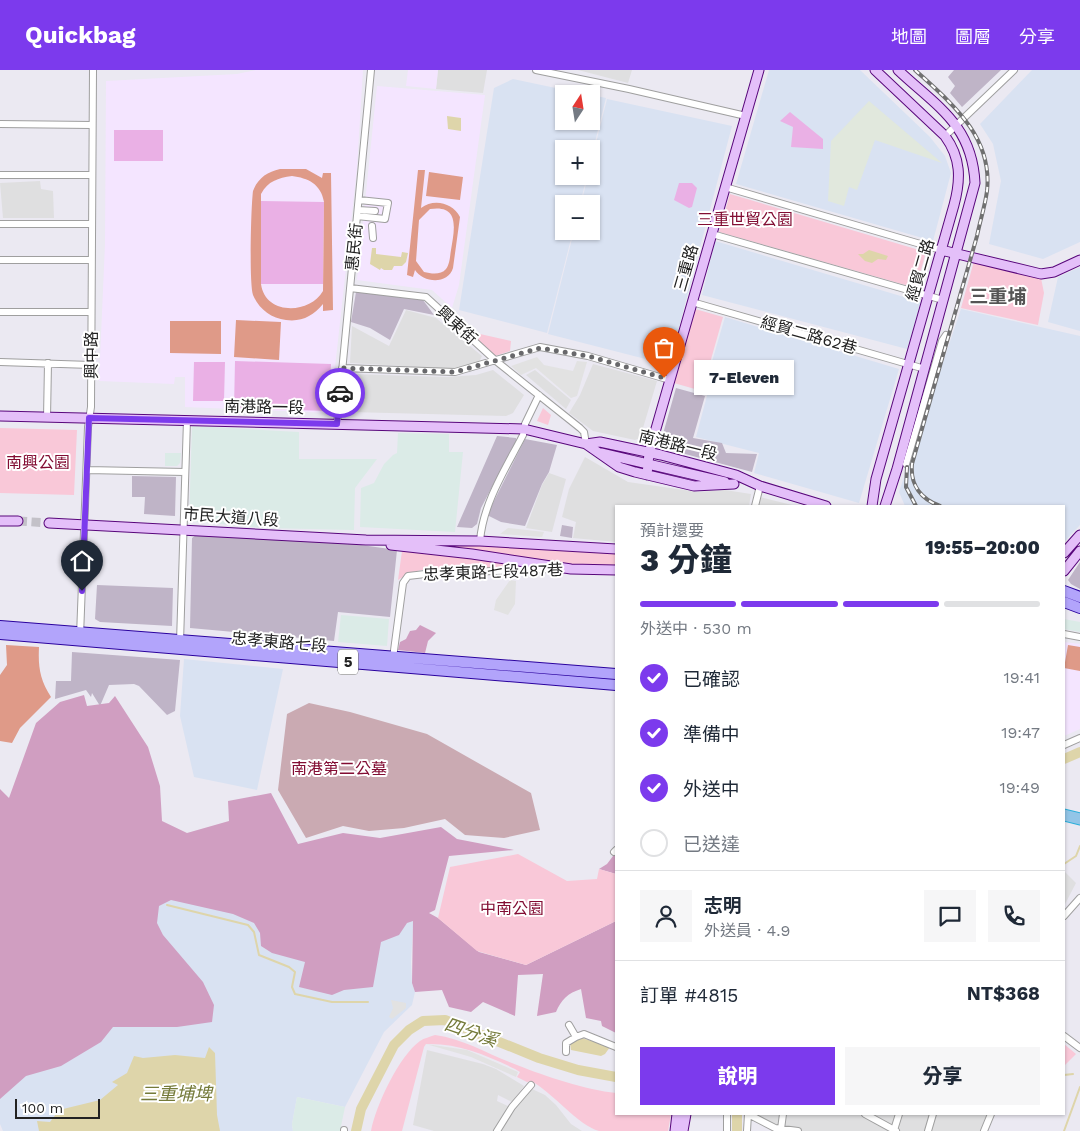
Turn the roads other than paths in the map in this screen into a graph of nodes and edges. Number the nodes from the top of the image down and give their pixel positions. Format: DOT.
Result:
graph roads {
  1 [pos="93,70"];
  2 [pos="372,70"];
  3 [pos="536,70"];
  4 [pos="759,70"];
  5 [pos="875,70"];
  6 [pos="1014,70"];
  7 [pos="900,71"];
  8 [pos="746,116"];
  9 [pos="0,124"];
  10 [pos="92,125"];
  11 [pos="957,125"];
  12 [pos="944,136"];
  13 [pos="0,174"];
  14 [pos="92,175"];
  15 [pos="725,187"];
  16 [pos="359,200"];
  17 [pos="375,211"];
  18 [pos="358,213"];
  19 [pos="0,224"];
  20 [pos="92,224"];
  21 [pos="372,226"];
  22 [pos="712,234"];
  23 [pos="373,238"];
  24 [pos="941,250"];
  25 [pos="956,252"];
  26 [pos="0,260"];
  27 [pos="91,260"];
  28 [pos="1080,260"];
  29 [pos="350,288"];
  30 [pos="928,296"];
  31 [pos="943,300"];
  32 [pos="692,302"];
  33 [pos="0,312"];
  34 [pos="91,312"];
  35 [pos="946,336"];
  36 [pos="496,361"];
  37 [pos="0,362"];
  38 [pos="48,363"];
  39 [pos="909,364"];
  40 [pos="91,365"];
  41 [pos="342,368"];
  42 [pos="925,369"];
  43 [pos="670,380"];
  44 [pos="538,395"];
  45 [pos="0,416"];
  46 [pos="47,418"];
  47 [pos="89,418"];
  48 [pos="187,420"];
  49 [pos="337,424"];
  50 [pos="524,429"];
  51 [pos="586,444"];
  52 [pos="598,452"];
  53 [pos="649,453"];
  54 [pos="648,463"];
  55 [pos="906,464"];
  56 [pos="87,470"];
  57 [pos="185,472"];
  58 [pos="647,475"];
  59 [pos="734,484"];
  60 [pos="760,486"];
  61 [pos="755,505"];
  62 [pos="823,505"];
  63 [pos="872,505"];
  64 [pos="885,505"];
  65 [pos="0,521"];
  66 [pos="49,525"];
  67 [pos="0,526"];
  68 [pos="85,527"];
  69 [pos="184,529"];
  70 [pos="1080,535"];
  71 [pos="366,540"];
  72 [pos="451,540"];
  73 [pos="480,541"];
  74 [pos="615,548"];
  75 [pos="449,551"];
  76 [pos="1065,552"];
  77 [pos="1080,552"];
  78 [pos="571,569"];
  79 [pos="615,570"];
  80 [pos="1065,570"];
  81 [pos="1065,591"];
  82 [pos="1080,597"];
  83 [pos="1065,602"];
  84 [pos="1080,608"];
  85 [pos="0,626"];
  86 [pos="0,634"];
  87 [pos="1065,634"];
  88 [pos="80,637"];
  89 [pos="1080,637"];
  90 [pos="180,645"];
  91 [pos="393,658"];
  92 [pos="615,674"];
  93 [pos="615,685"];
  94 [pos="1080,738"];
  95 [pos="1065,745"];
  96 [pos="1065,815"];
  97 [pos="1080,819"];
  98 [pos="1080,898"];
  99 [pos="1065,915"];
  100 [pos="569,1025"];
  101 [pos="576,1037"];
  102 [pos="1065,1037"];
  103 [pos="615,1047"];
  104 [pos="1080,1048"];
  105 [pos="566,1052"];
  106 [pos="531,1085"];
  107 [pos="677,1115"];
  108 [pos="686,1115"];
  109 [pos="727,1115"];
  110 [pos="748,1115"];
  111 [pos="750,1115"];
  112 [pos="783,1115"];
  113 [pos="866,1115"];
  114 [pos="899,1115"];
  115 [pos="933,1115"];
  116 [pos="991,1115"];
  117 [pos="777,1129"];
  118 [pos="497,1131"];
  119 [pos="675,1131"];
  120 [pos="683,1131"];
  121 [pos="727,1131"];
  122 [pos="747,1131"];
  123 [pos="798,1131"];
  124 [pos="895,1131"];
  125 [pos="928,1131"];
  126 [pos="984,1131"];
  1 -- 10 [label="street, 興中路"];
  2 -- 16 [label="street, 惠民街"];
  3 -- 8 [label="street"];
  4 -- 8 [label="main road, 三重路"];
  5 -- 12 [label="main road, 經貿二路"];
  6 -- 11 [label="street"];
  7 -- 11 [label="main road, 經貿二路"];
  8 -- 15 [label="main road, 三重路"];
  9 -- 10 [label="street"];
  10 -- 14 [label="street, 興中路"];
  11 -- 12 [label="street"];
  11 -- 25 [label="main road, 經貿二路"];
  12 -- 24 [label="main road, 經貿二路"];
  13 -- 14 [label="street"];
  14 -- 20 [label="street, 興中路"];
  15 -- 22 [label="main road, 三重路"];
  15 -- 24 [label="street"];
  16 -- 18 [label="street, 惠民街"];
  16 -- 18 [label="street"];
  17 -- 18 [label="street"];
  18 -- 29 [label="street, 惠民街"];
  19 -- 20 [label="street"];
  20 -- 27 [label="street, 興中路"];
  21 -- 23 [label="street"];
  22 -- 30 [label="street"];
  22 -- 32 [label="main road, 三重路"];
  24 -- 25 [label="main road"];
  24 -- 30 [label="main road, 經貿二路"];
  25 -- 28 [label="main road"];
  25 -- 31 [label="main road, 經貿二路"];
  26 -- 27 [label="street"];
  27 -- 34 [label="street, 興中路"];
  29 -- 36 [label="street, 興東街"];
  29 -- 41 [label="street, 惠民街"];
  30 -- 31 [label="street"];
  30 -- 39 [label="main road, 經貿二路"];
  31 -- 42 [label="main road, 經貿二路"];
  32 -- 39 [label="street, 經貿二路62巷"];
  32 -- 43 [label="main road, 三重路"];
  33 -- 34 [label="street"];
  34 -- 40 [label="street, 興中路"];
  35 -- 55 [label="street"];
  36 -- 41 [label="street"];
  36 -- 43 [label="street"];
  36 -- 44 [label="street, 興東街"];
  37 -- 38 [label="street"];
  38 -- 40 [label="street"];
  38 -- 46 [label="street"];
  39 -- 42 [label="street, 經貿二路62巷"];
  39 -- 63 [label="main road, 經貿二路"];
  40 -- 47 [label="street, 興中路"];
  41 -- 49 [label="street, 惠民街"];
  42 -- 64 [label="main road, 經貿二路"];
  43 -- 53 [label="main road, 三重路"];
  44 -- 50 [label="street"];
  44 -- 51 [label="street, 興東街"];
  45 -- 46 [label="main road, 南港路一段"];
  46 -- 47 [label="main road, 南港路一段"];
  47 -- 48 [label="main road, 南港路一段"];
  47 -- 56 [label="street, 興中路"];
  48 -- 49 [label="main road, 南港路一段"];
  48 -- 57 [label="street"];
  49 -- 50 [label="main road, 南港路一段"];
  50 -- 51 [label="main road, 南港路一段"];
  50 -- 73 [label="street"];
  51 -- 52 [label="main road, 南港路一段"];
  51 -- 53 [label="main road, 南港路一段"];
  52 -- 54 [label="main road, 南港路一段"];
  52 -- 58 [label="main road"];
  53 -- 54 [label="main road, 三重路"];
  53 -- 60 [label="main road, 南港路一段"];
  54 -- 58 [label="main road, 三重路"];
  54 -- 59 [label="main road, 南港路一段"];
  56 -- 57 [label="street"];
  56 -- 68 [label="street, 興中路"];
  57 -- 69 [label="street"];
  58 -- 59 [label="main road"];
  59 -- 60 [label="main road, 南港路一段"];
  60 -- 61 [label="street"];
  60 -- 62 [label="main road, 南港路一段"];
  65 -- 67 [label="main road"];
  66 -- 68 [label="main road, 市民大道八段"];
  68 -- 69 [label="main road, 市民大道八段"];
  68 -- 88 [label="street, 興中路"];
  69 -- 71 [label="main road, 市民大道八段"];
  69 -- 90 [label="street"];
  70 -- 76 [label="main road"];
  71 -- 72 [label="main road, 市民大道八段"];
  71 -- 75 [label="main road, 市民大道八段"];
  72 -- 73 [label="main road, 市民大道八段"];
  72 -- 75 [label="street"];
  73 -- 74 [label="main road, 市民大道八段"];
  75 -- 78 [label="main road, 市民大道八段"];
  77 -- 80 [label="main road"];
  78 -- 79 [label="main road, 市民大道八段"];
  78 -- 91 [label="street, 忠孝東路七段487巷"];
  81 -- 82 [label="main road"];
  83 -- 84 [label="main road"];
  85 -- 88 [label="main road, 忠孝東路七段 / 5"];
  86 -- 88 [label="main road, 忠孝東路七段 / 5"];
  87 -- 89 [label="street"];
  88 -- 90 [label="main road, 忠孝東路七段 / 5"];
  90 -- 91 [label="main road, 忠孝東路七段 / 5"];
  90 -- 93 [label="main road, 忠孝東路七段 / 5"];
  91 -- 92 [label="main road, 忠孝東路七段 / 5"];
  94 -- 95 [label="street"];
  96 -- 97 [label="highway"];
  98 -- 99 [label="street"];
  100 -- 101 [label="street"];
  101 -- 103 [label="street"];
  101 -- 105 [label="street"];
  102 -- 104 [label="street"];
  106 -- 118 [label="street"];
  107 -- 119 [label="main road"];
  108 -- 120 [label="main road"];
  109 -- 121 [label="street"];
  110 -- 122 [label="street"];
  111 -- 117 [label="street"];
  112 -- 117 [label="street"];
  113 -- 124 [label="street"];
  114 -- 124 [label="street"];
  115 -- 125 [label="street"];
  116 -- 126 [label="street"];
  117 -- 123 [label="street"];
}
